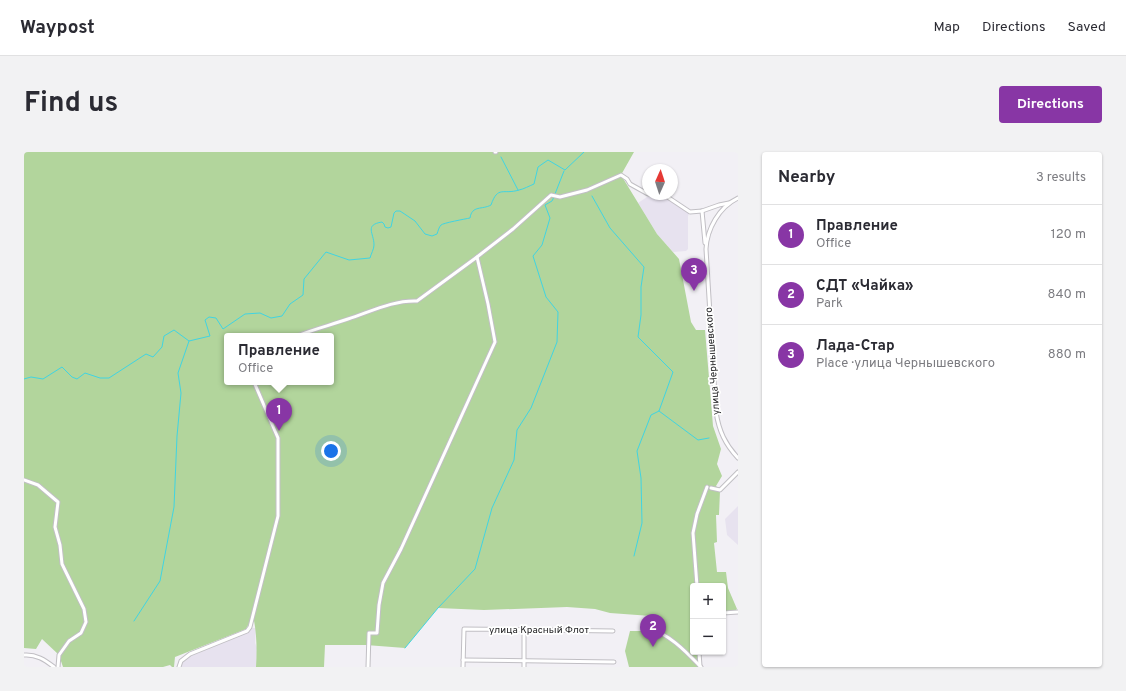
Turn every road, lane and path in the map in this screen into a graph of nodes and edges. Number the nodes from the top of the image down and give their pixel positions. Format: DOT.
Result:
graph roads {
  1 [pos="642,190"];
  2 [pos="738,198"];
  3 [pos="672,200"];
  4 [pos="729,203"];
  5 [pos="702,211"];
  6 [pos="706,249"];
  7 [pos="477,258"];
  8 [pos="304,333"];
  9 [pos="255,385"];
  10 [pos="738,458"];
  11 [pos="738,472"];
  12 [pos="24,480"];
  13 [pos="696,583"];
  14 [pos="738,612"];
  15 [pos="726,613"];
  16 [pos="524,631"];
  17 [pos="613,631"];
  18 [pos="652,631"];
  19 [pos="24,655"];
  20 [pos="699,655"];
  21 [pos="463,660"];
  22 [pos="524,661"];
  23 [pos="614,662"];
  24 [pos="700,666"];
  25 [pos="54,667"];
  26 [pos="58,667"];
  27 [pos="178,667"];
  28 [pos="368,667"];
  29 [pos="463,667"];
  30 [pos="524,667"];
  1 -- 7 [label="street"];
  2 -- 4 [label="street, улица Чернышевского"];
  3 -- 5 [label="street"];
  4 -- 5 [label="street"];
  4 -- 6 [label="street, улица Чернышевского"];
  5 -- 6 [label="street"];
  6 -- 10 [label="street, улица Чернышевского"];
  7 -- 8 [label="street"];
  7 -- 28 [label="street"];
  9 -- 27 [label="street"];
  11 -- 13 [label="street"];
  12 -- 26 [label="street"];
  14 -- 15 [label="street"];
  16 -- 17 [label="street, улица Красный Флот"];
  16 -- 21 [label="street, улица Красный Флот"];
  16 -- 22 [label="street"];
  18 -- 24 [label="street"];
  19 -- 25 [label="street"];
  20 -- 24 [label="street"];
  21 -- 22 [label="street"];
  21 -- 29 [label="street"];
  22 -- 23 [label="street"];
  22 -- 30 [label="street"];
}
